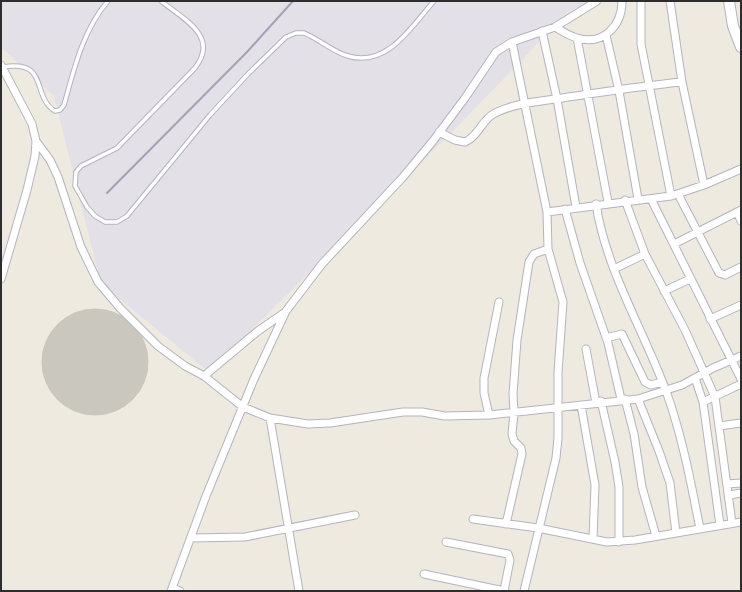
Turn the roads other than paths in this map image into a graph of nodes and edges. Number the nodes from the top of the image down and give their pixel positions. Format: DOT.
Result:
graph roads {
  1 [pos="108,1"];
  2 [pos="161,1"];
  3 [pos="434,1"];
  4 [pos="597,1"];
  5 [pos="622,1"];
  6 [pos="641,1"];
  7 [pos="670,1"];
  8 [pos="729,1"];
  9 [pos="554,27"];
  10 [pos="542,31"];
  11 [pos="606,35"];
  12 [pos="577,38"];
  13 [pos="512,42"];
  14 [pos="741,46"];
  15 [pos="2,66"];
  16 [pos="682,82"];
  17 [pos="650,86"];
  18 [pos="619,91"];
  19 [pos="589,94"];
  20 [pos="557,99"];
  21 [pos="526,104"];
  22 [pos="439,132"];
  23 [pos="36,141"];
  24 [pos="741,169"];
  25 [pos="704,185"];
  26 [pos="678,194"];
  27 [pos="670,196"];
  28 [pos="638,199"];
  29 [pos="651,199"];
  30 [pos="625,200"];
  31 [pos="608,202"];
  32 [pos="596,204"];
  33 [pos="576,207"];
  34 [pos="565,210"];
  35 [pos="739,211"];
  36 [pos="547,212"];
  37 [pos="741,221"];
  38 [pos="698,232"];
  39 [pos="674,244"];
  40 [pos="548,249"];
  41 [pos="645,254"];
  42 [pos="741,267"];
  43 [pos="614,269"];
  44 [pos="1,279"];
  45 [pos="690,279"];
  46 [pos="664,291"];
  47 [pos="499,302"];
  48 [pos="741,304"];
  49 [pos="286,311"];
  50 [pos="710,319"];
  51 [pos="606,338"];
  52 [pos="586,349"];
  53 [pos="741,356"];
  54 [pos="730,361"];
  55 [pos="705,372"];
  56 [pos="204,376"];
  57 [pos="696,378"];
  58 [pos="741,379"];
  59 [pos="662,382"];
  60 [pos="741,384"];
  61 [pos="666,391"];
  62 [pos="715,397"];
  63 [pos="623,399"];
  64 [pos="638,399"];
  65 [pos="599,402"];
  66 [pos="703,402"];
  67 [pos="581,405"];
  68 [pos="243,407"];
  69 [pos="558,408"];
  70 [pos="514,413"];
  71 [pos="489,416"];
  72 [pos="270,418"];
  73 [pos="741,422"];
  74 [pos="719,426"];
  75 [pos="741,483"];
  76 [pos="727,484"];
  77 [pos="741,493"];
  78 [pos="729,495"];
  79 [pos="354,515"];
  80 [pos="473,519"];
  81 [pos="741,522"];
  82 [pos="732,523"];
  83 [pos="506,524"];
  84 [pos="720,525"];
  85 [pos="289,528"];
  86 [pos="538,528"];
  87 [pos="700,529"];
  88 [pos="676,532"];
  89 [pos="656,536"];
  90 [pos="192,538"];
  91 [pos="593,539"];
  92 [pos="446,542"];
  93 [pos="619,542"];
  94 [pos="424,574"];
  95 [pos="171,590"];
  96 [pos="180,591"];
  97 [pos="299,591"];
  98 [pos="504,591"];
  99 [pos="524,591"];
  1 -- 15 [label="lane"];
  2 -- 3 [label="lane"];
  4 -- 9 [label="street"];
  5 -- 11 [label="street"];
  6 -- 17 [label="street"];
  7 -- 16 [label="street"];
  8 -- 14 [label="street"];
  9 -- 10 [label="street"];
  9 -- 12 [label="street"];
  10 -- 13 [label="street"];
  10 -- 20 [label="street"];
  11 -- 12 [label="street"];
  11 -- 18 [label="street"];
  12 -- 19 [label="street"];
  13 -- 21 [label="street"];
  13 -- 22 [label="street"];
  15 -- 23 [label="street"];
  16 -- 17 [label="street"];
  16 -- 25 [label="street"];
  17 -- 18 [label="street"];
  17 -- 27 [label="street"];
  18 -- 19 [label="street"];
  18 -- 28 [label="street"];
  19 -- 20 [label="street"];
  19 -- 31 [label="street"];
  20 -- 21 [label="street"];
  20 -- 33 [label="street"];
  21 -- 22 [label="street"];
  21 -- 36 [label="street"];
  22 -- 49 [label="street"];
  23 -- 44 [label="street"];
  23 -- 56 [label="street"];
  24 -- 25 [label="street"];
  25 -- 26 [label="street"];
  26 -- 27 [label="street"];
  26 -- 38 [label="street"];
  27 -- 29 [label="street"];
  28 -- 29 [label="street"];
  28 -- 30 [label="street"];
  29 -- 39 [label="street"];
  30 -- 31 [label="street"];
  30 -- 41 [label="street"];
  31 -- 32 [label="street"];
  32 -- 33 [label="street"];
  32 -- 43 [label="street"];
  33 -- 34 [label="street"];
  34 -- 36 [label="street"];
  34 -- 51 [label="street"];
  35 -- 37 [label="street"];
  35 -- 38 [label="street"];
  36 -- 40 [label="street"];
  38 -- 39 [label="street"];
  38 -- 42 [label="street"];
  39 -- 45 [label="street"];
  40 -- 69 [label="street"];
  40 -- 70 [label="street"];
  41 -- 43 [label="street"];
  41 -- 46 [label="street"];
  43 -- 59 [label="street"];
  45 -- 46 [label="street"];
  45 -- 50 [label="street"];
  46 -- 55 [label="street"];
  47 -- 71 [label="street"];
  48 -- 50 [label="street"];
  49 -- 56 [label="street"];
  49 -- 68 [label="street"];
  50 -- 54 [label="street"];
  51 -- 59 [label="street"];
  51 -- 63 [label="street"];
  52 -- 65 [label="street"];
  53 -- 54 [label="street"];
  54 -- 55 [label="street"];
  54 -- 58 [label="street"];
  55 -- 57 [label="street"];
  55 -- 62 [label="street"];
  56 -- 68 [label="street"];
  57 -- 61 [label="street"];
  57 -- 66 [label="street"];
  59 -- 61 [label="street"];
  60 -- 62 [label="street"];
  61 -- 64 [label="street"];
  61 -- 87 [label="street"];
  62 -- 66 [label="street"];
  62 -- 74 [label="street"];
  63 -- 64 [label="street"];
  63 -- 65 [label="street"];
  63 -- 89 [label="street"];
  64 -- 88 [label="street"];
  65 -- 67 [label="street"];
  65 -- 93 [label="street"];
  66 -- 84 [label="street"];
  67 -- 69 [label="street"];
  67 -- 91 [label="street"];
  68 -- 72 [label="street"];
  68 -- 90 [label="street"];
  69 -- 70 [label="street"];
  69 -- 86 [label="street"];
  70 -- 71 [label="street"];
  70 -- 83 [label="street"];
  71 -- 72 [label="street"];
  72 -- 85 [label="street"];
  73 -- 74 [label="street"];
  74 -- 76 [label="street"];
  75 -- 76 [label="street"];
  76 -- 78 [label="street"];
  77 -- 78 [label="street"];
  78 -- 82 [label="street"];
  79 -- 85 [label="street"];
  80 -- 83 [label="street"];
  81 -- 82 [label="street"];
  82 -- 84 [label="street"];
  83 -- 86 [label="street"];
  84 -- 87 [label="street"];
  85 -- 90 [label="street"];
  85 -- 97 [label="street"];
  86 -- 91 [label="street"];
  86 -- 99 [label="street"];
  87 -- 88 [label="street"];
  88 -- 89 [label="street"];
  89 -- 93 [label="street"];
  90 -- 95 [label="street"];
  91 -- 93 [label="street"];
  92 -- 98 [label="street"];
  94 -- 98 [label="street"];
  95 -- 96 [label="street"];
}
